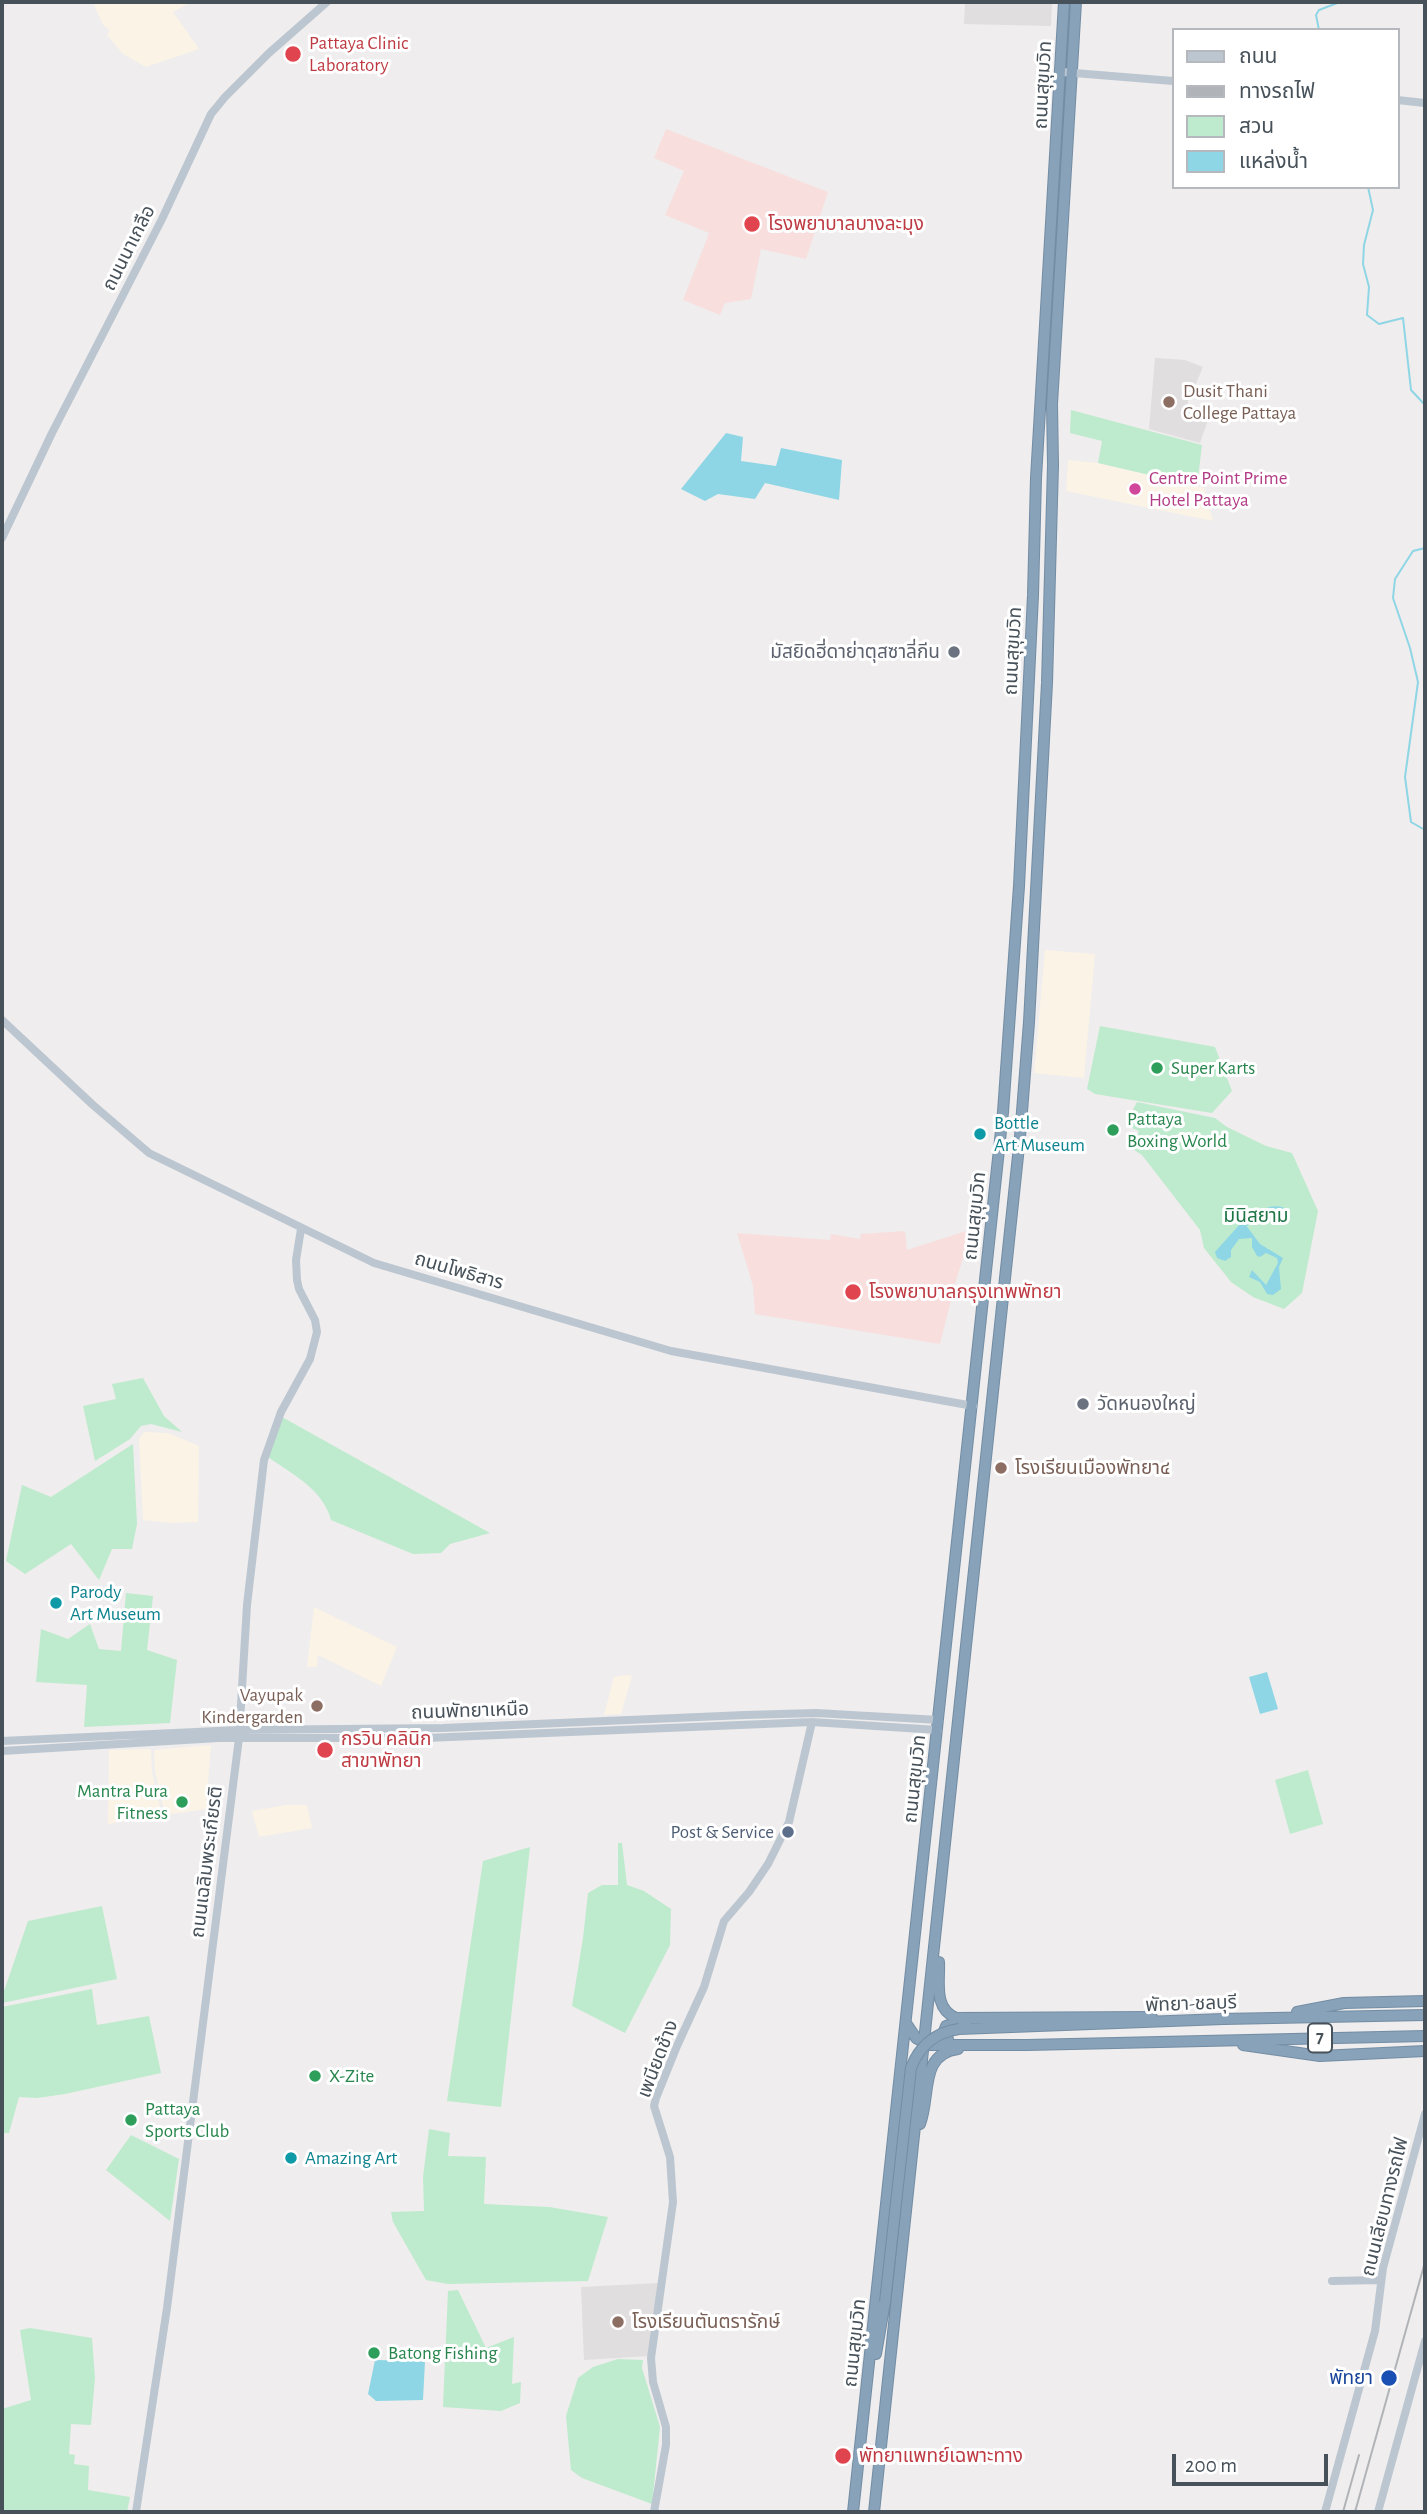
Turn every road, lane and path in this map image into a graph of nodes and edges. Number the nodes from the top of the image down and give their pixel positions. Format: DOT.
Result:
graph roads {
  1 [pos="327,2"];
  2 [pos="1064,2"];
  3 [pos="1076,2"];
  4 [pos="1066,72"];
  5 [pos="1172,81"];
  6 [pos="1399,100"];
  7 [pos="1425,103"];
  8 [pos="1035,502"];
  9 [pos="1052,504"];
  10 [pos="2,538"];
  11 [pos="1013,979"];
  12 [pos="1031,980"];
  13 [pos="1011,1004"];
  14 [pos="1030,1006"];
  15 [pos="2,1020"];
  16 [pos="301,1229"];
  17 [pos="973,1406"];
  18 [pos="953,1592"];
  19 [pos="971,1594"];
  20 [pos="812,1722"];
  21 [pos="939,1725"];
  22 [pos="957,1727"];
  23 [pos="239,1734"];
  24 [pos="2,1741"];
  25 [pos="2,1751"];
  26 [pos="924,1861"];
  27 [pos="944,1863"];
  28 [pos="936,1934"];
  29 [pos="1425,2001"];
  30 [pos="1425,2015"];
  31 [pos="1267,2018"];
  32 [pos="993,2019"];
  33 [pos="1223,2019"];
  34 [pos="906,2023"];
  35 [pos="1424,2036"];
  36 [pos="1216,2040"];
  37 [pos="925,2044"];
  38 [pos="1027,2045"];
  39 [pos="1425,2052"];
  40 [pos="1425,2114"];
  41 [pos="913,2147"];
  42 [pos="1380,2280"];
  43 [pos="1332,2281"];
  44 [pos="1425,2341"];
  45 [pos="869,2377"];
  46 [pos="136,2512"];
  47 [pos="654,2512"];
  48 [pos="853,2512"];
  49 [pos="874,2512"];
  50 [pos="1325,2512"];
  51 [pos="1378,2512"];
  1 -- 10 [label="street, ถนนนาเกลือ"];
  2 -- 4 [label="highway, ถนนสุขุมวิท"];
  3 -- 4 [label="highway, ถนนสุขุมวิท"];
  4 -- 5 [label="street"];
  4 -- 8 [label="highway, ถนนสุขุมวิท"];
  4 -- 9 [label="highway, ถนนสุขุมวิท"];
  6 -- 7 [label="street"];
  8 -- 9 [label="highway"];
  8 -- 11 [label="highway, ถนนสุขุมวิท"];
  9 -- 12 [label="highway, ถนนสุขุมวิท"];
  11 -- 12 [label="highway"];
  11 -- 13 [label="highway, ถนนสุขุมวิท"];
  12 -- 14 [label="highway, ถนนสุขุมวิท"];
  13 -- 14 [label="highway"];
  13 -- 17 [label="highway, ถนนสุขุมวิท"];
  14 -- 19 [label="highway, ถนนสุขุมวิท"];
  15 -- 16 [label="street, ถนนโพธิสาร"];
  16 -- 17 [label="street, ถนนโพธิสาร"];
  16 -- 23 [label="street, ถนนเฉลิมพระเกียรติ"];
  17 -- 18 [label="highway, ถนนสุขุมวิท"];
  18 -- 19 [label="highway"];
  18 -- 21 [label="highway, ถนนสุขุมวิท"];
  19 -- 22 [label="highway, ถนนสุขุมวิท"];
  20 -- 21 [label="street, ถนนพัทยาเหนือ"];
  20 -- 23 [label="street, ถนนพัทยาเหนือ"];
  20 -- 47 [label="street, เพนียดช้าง"];
  21 -- 22 [label="highway"];
  21 -- 23 [label="street, ถนนพัทยาเหนือ"];
  21 -- 26 [label="highway, ถนนสุขุมวิท"];
  22 -- 27 [label="highway, ถนนสุขุมวิท"];
  23 -- 24 [label="street, ถนนพัทยาเหนือ"];
  23 -- 25 [label="street, ถนนพัทยาเหนือ"];
  23 -- 46 [label="street, ถนนเฉลิมพระเกียรติ"];
  26 -- 27 [label="highway"];
  26 -- 34 [label="highway, ถนนสุขุมวิท"];
  27 -- 28 [label="highway, ถนนสุขุมวิท"];
  28 -- 32 [label="highway"];
  28 -- 37 [label="highway, ถนนสุขุมวิท"];
  29 -- 31 [label="highway"];
  30 -- 31 [label="highway, พัทยา-ชลบุรี / 7"];
  31 -- 33 [label="highway, พัทยา-ชลบุรี / 7"];
  32 -- 33 [label="highway"];
  32 -- 38 [label="highway"];
  33 -- 45 [label="highway, พัทยา-ชลบุรี / 7, bridge"];
  34 -- 37 [label="highway"];
  34 -- 45 [label="highway, ถนนสุขุมวิท"];
  35 -- 36 [label="highway, 7"];
  36 -- 38 [label="highway, 7"];
  36 -- 39 [label="highway"];
  37 -- 38 [label="highway"];
  37 -- 41 [label="highway, ถนนสุขุมวิท"];
  38 -- 41 [label="highway"];
  40 -- 42 [label="street, ถนนเลียบทางรถไฟ"];
  41 -- 49 [label="highway, ถนนสุขุมวิท"];
  42 -- 43 [label="street"];
  42 -- 50 [label="street, ถนนเลียบทางรถไฟ"];
  44 -- 51 [label="street"];
  45 -- 48 [label="highway, ถนนสุขุมวิท"];
}
